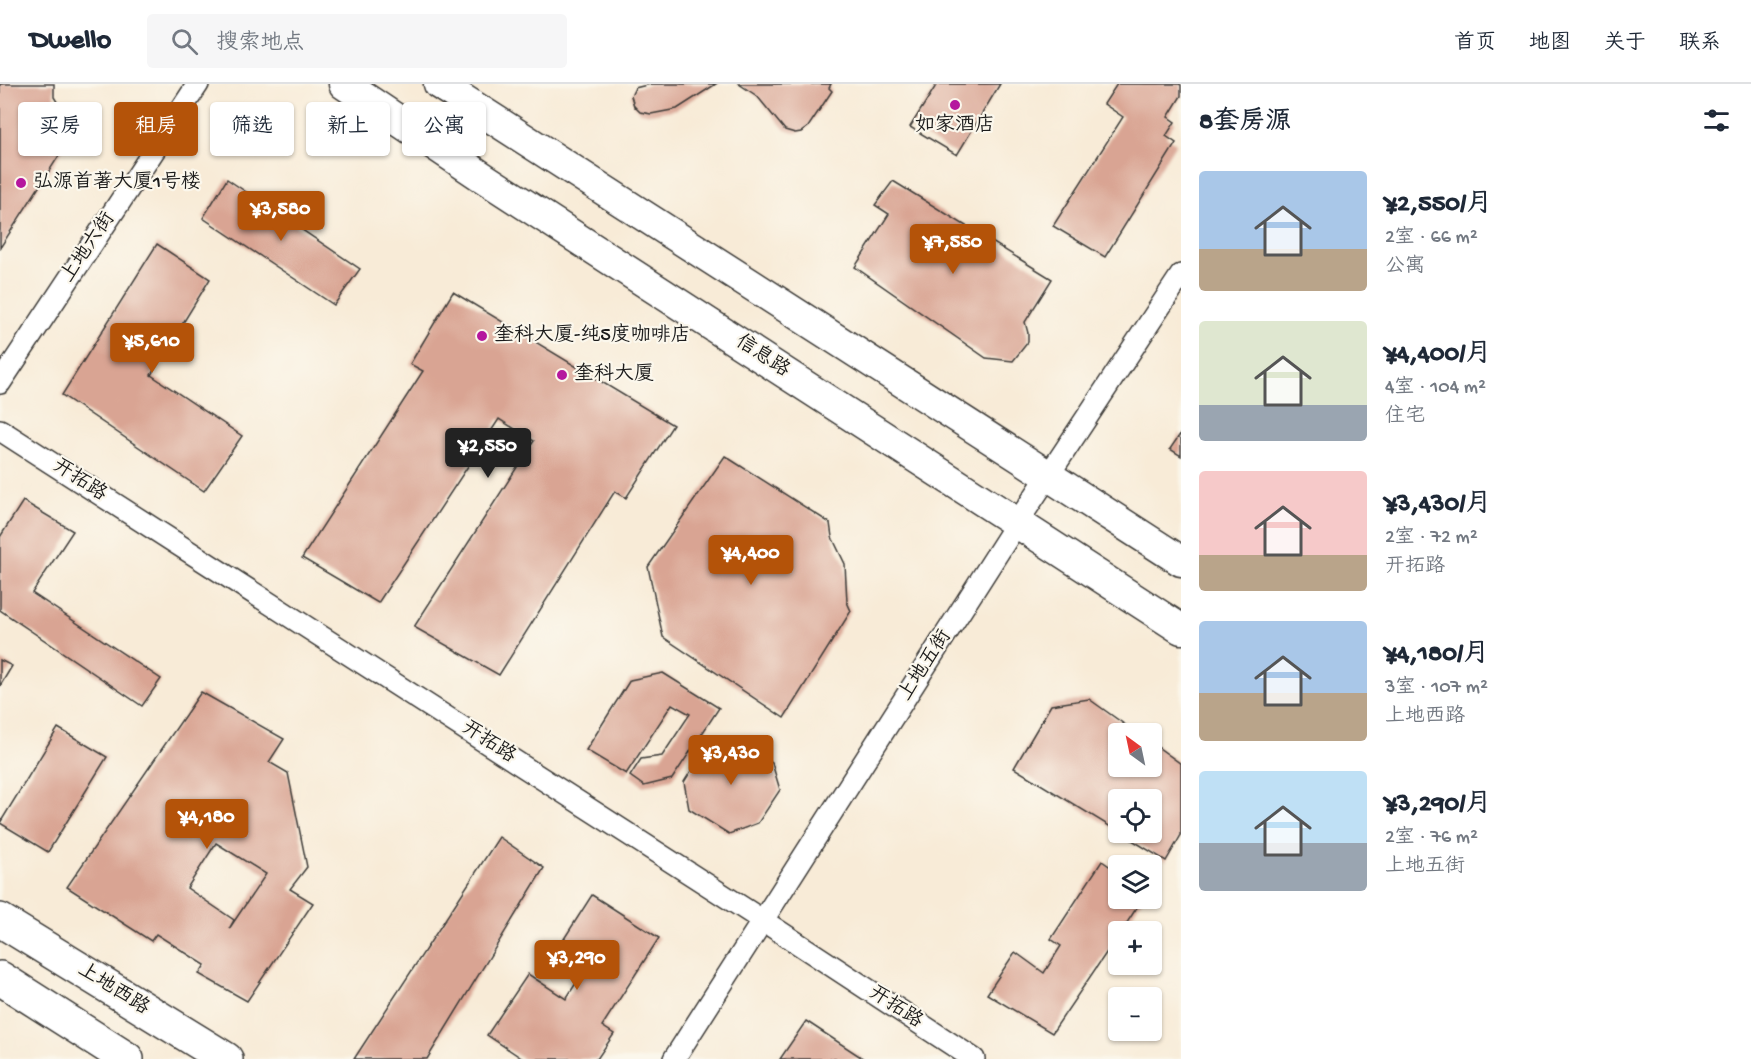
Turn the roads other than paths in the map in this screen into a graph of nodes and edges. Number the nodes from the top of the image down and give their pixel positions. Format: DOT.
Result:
graph roads {
  1 [pos="198,84"];
  2 [pos="344,84"];
  3 [pos="439,84"];
  4 [pos="1181,275"];
  5 [pos="0,383"];
  6 [pos="0,430"];
  7 [pos="1049,476"];
  8 [pos="1017,523"];
  9 [pos="1181,561"];
  10 [pos="1181,629"];
  11 [pos="0,920"];
  12 [pos="762,920"];
  13 [pos="0,978"];
  14 [pos="127,1059"];
  15 [pos="226,1059"];
  16 [pos="674,1059"];
  17 [pos="974,1059"];
  1 -- 5 [label="street, 上地六街"];
  2 -- 8 [label="main road, 信息路"];
  3 -- 7 [label="main road"];
  4 -- 7 [label="street, 上地五街"];
  6 -- 12 [label="street, 开拓路"];
  7 -- 8 [label="street, 上地五街"];
  7 -- 9 [label="main road"];
  8 -- 10 [label="main road, 信息路"];
  8 -- 12 [label="street, 上地五街"];
  11 -- 15 [label="main road, 上地西路"];
  12 -- 16 [label="street, 上地五街"];
  12 -- 17 [label="street, 开拓路"];
  13 -- 14 [label="main road"];
}
